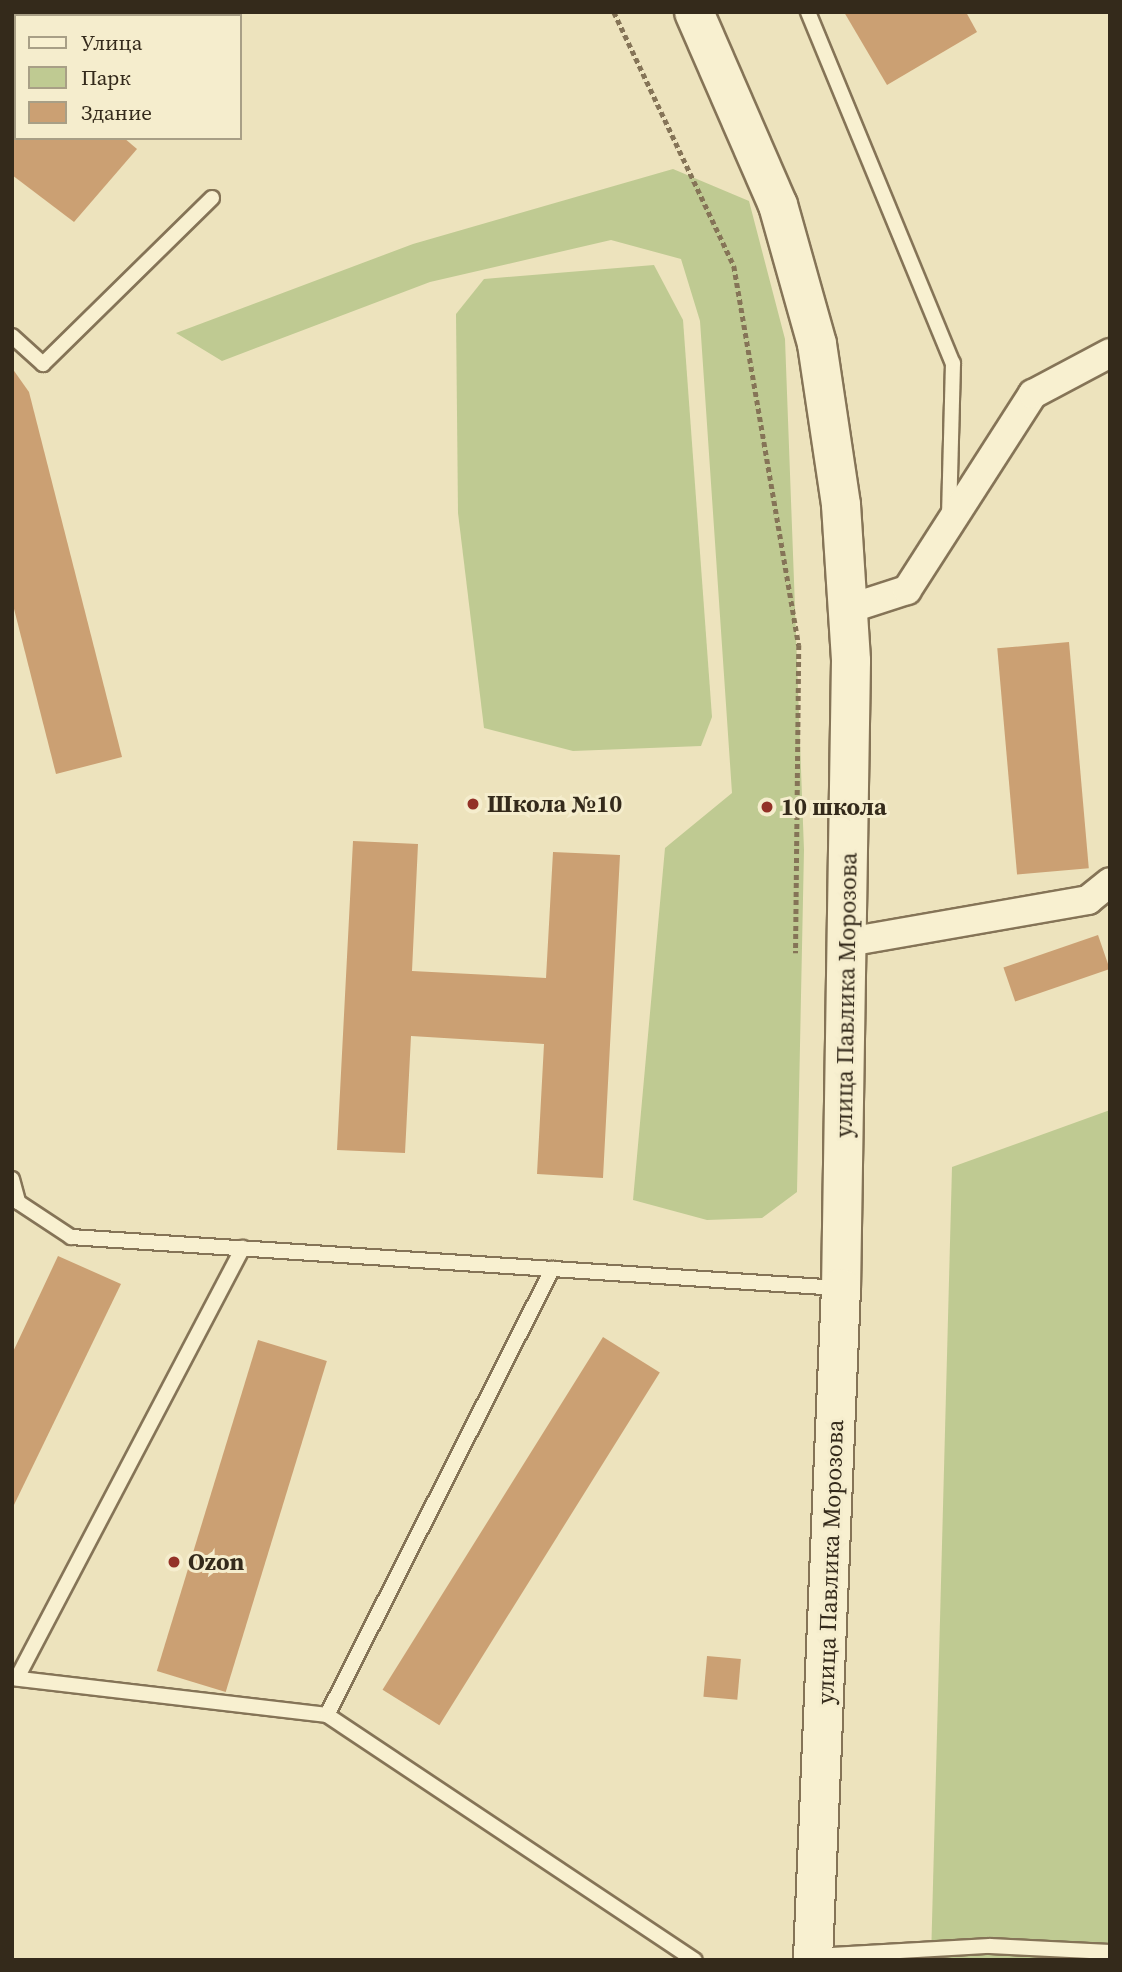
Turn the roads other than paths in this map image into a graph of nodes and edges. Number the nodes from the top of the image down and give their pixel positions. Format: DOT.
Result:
graph roads {
  1 [pos="694,12"];
  2 [pos="808,12"];
  3 [pos="212,198"];
  4 [pos="12,337"];
  5 [pos="1110,353"];
  6 [pos="949,517"];
  7 [pos="848,609"];
  8 [pos="1110,882"];
  9 [pos="848,942"];
  10 [pos="12,1178"];
  11 [pos="243,1248"];
  12 [pos="552,1269"];
  13 [pos="841,1288"];
  14 [pos="15,1678"];
  15 [pos="327,1716"];
  16 [pos="1110,1952"];
  17 [pos="813,1958"];
  18 [pos="695,1960"];
  1 -- 7 [label="main road, улица Павлика Морозова"];
  2 -- 6 [label="lane"];
  3 -- 4 [label="lane"];
  5 -- 6 [label="street"];
  6 -- 7 [label="street"];
  7 -- 9 [label="main road, улица Павлика Морозова"];
  8 -- 9 [label="street"];
  9 -- 13 [label="main road, улица Павлика Морозова"];
  10 -- 11 [label="lane"];
  11 -- 12 [label="lane"];
  11 -- 14 [label="lane"];
  12 -- 13 [label="lane"];
  12 -- 15 [label="lane"];
  13 -- 17 [label="main road, улица Павлика Морозова"];
  14 -- 15 [label="lane"];
  15 -- 18 [label="lane"];
  16 -- 17 [label="lane"];
}
